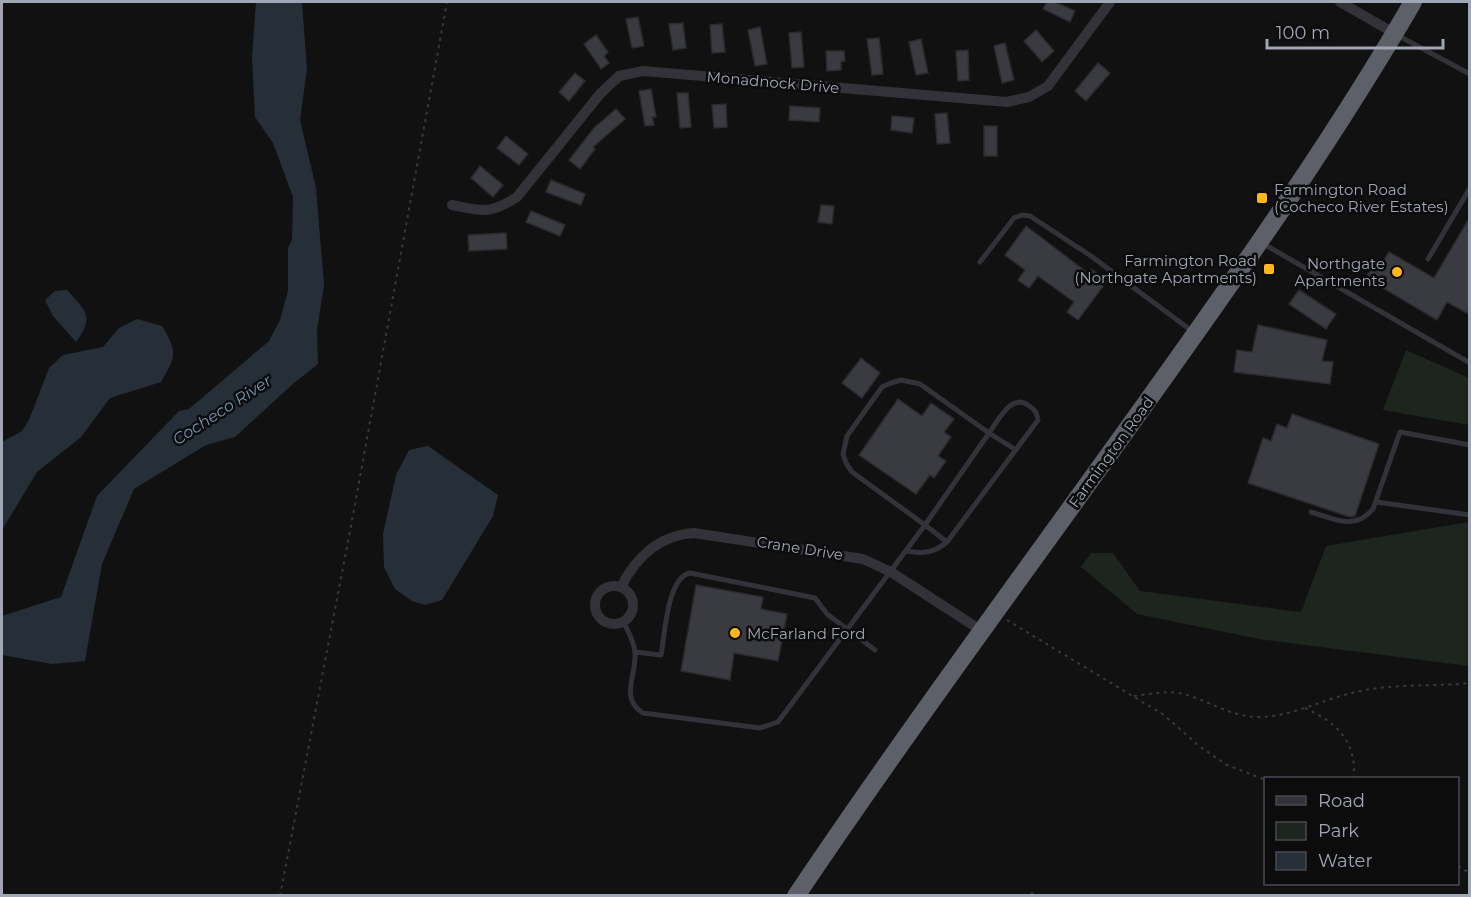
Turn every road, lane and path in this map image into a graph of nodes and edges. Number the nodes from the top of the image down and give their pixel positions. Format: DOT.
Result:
graph roads {
  1 [pos="447,2"];
  2 [pos="1110,2"];
  3 [pos="1340,2"];
  4 [pos="1413,2"];
  5 [pos="1394,33"];
  6 [pos="1470,74"];
  7 [pos="1470,188"];
  8 [pos="452,205"];
  9 [pos="1261,242"];
  10 [pos="1428,259"];
  11 [pos="980,262"];
  12 [pos="1196,334"];
  13 [pos="1470,363"];
  14 [pos="990,433"];
  15 [pos="1470,445"];
  16 [pos="1016,450"];
  17 [pos="1376,502"];
  18 [pos="1311,512"];
  19 [pos="1470,515"];
  20 [pos="925,525"];
  21 [pos="947,542"];
  22 [pos="906,550"];
  23 [pos="891,572"];
  24 [pos="621,587"];
  25 [pos="995,612"];
  26 [pos="623,621"];
  27 [pos="847,630"];
  28 [pos="982,631"];
  29 [pos="875,650"];
  30 [pos="635,652"];
  31 [pos="1470,683"];
  32 [pos="1134,696"];
  33 [pos="1304,708"];
  34 [pos="1354,777"];
  35 [pos="1264,779"];
  36 [pos="280,896"];
  37 [pos="796,896"];
  1 -- 36 [label="path"];
  2 -- 8 [label="street, Monadnock Drive"];
  3 -- 5 [label="street"];
  4 -- 5 [label="highway, Farmington Road"];
  5 -- 6 [label="lane"];
  5 -- 9 [label="highway, Farmington Road"];
  7 -- 10 [label="lane"];
  9 -- 12 [label="highway, Farmington Road"];
  9 -- 13 [label="lane"];
  11 -- 12 [label="lane"];
  12 -- 25 [label="highway, Farmington Road"];
  14 -- 16 [label="lane"];
  14 -- 16 [label="lane"];
  14 -- 20 [label="lane"];
  14 -- 20 [label="lane"];
  15 -- 17 [label="lane"];
  16 -- 21 [label="lane"];
  17 -- 18 [label="lane"];
  17 -- 19 [label="lane"];
  20 -- 21 [label="lane"];
  20 -- 22 [label="lane"];
  21 -- 22 [label="lane"];
  22 -- 23 [label="lane"];
  23 -- 24 [label="street, Crane Drive"];
  23 -- 27 [label="lane"];
  23 -- 28 [label="street, Crane Drive"];
  24 -- 26 [label="street"];
  24 -- 26 [label="street"];
  25 -- 28 [label="highway, Farmington Road"];
  25 -- 32 [label="path"];
  26 -- 30 [label="lane"];
  27 -- 29 [label="lane"];
  27 -- 30 [label="lane"];
  27 -- 30 [label="lane"];
  28 -- 37 [label="highway, Farmington Road"];
  31 -- 33 [label="path"];
  32 -- 33 [label="path"];
  32 -- 35 [label="path"];
  33 -- 34 [label="path"];
}
